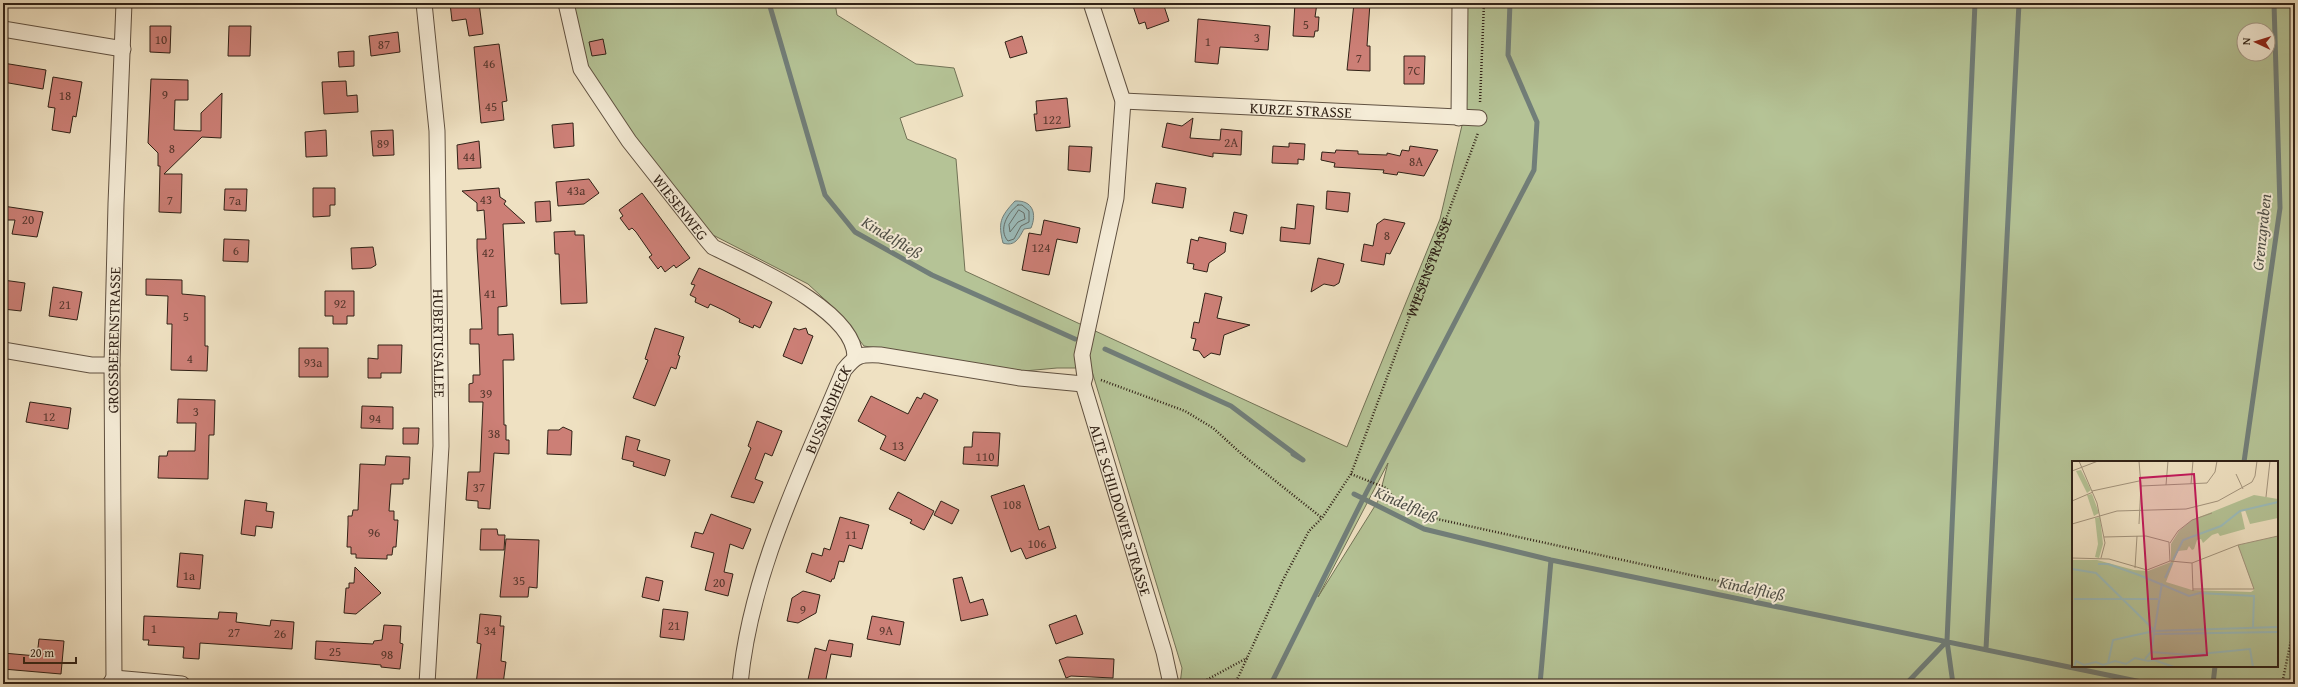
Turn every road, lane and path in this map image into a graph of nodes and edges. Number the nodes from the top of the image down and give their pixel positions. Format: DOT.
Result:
graph roads {
  1 [pos="124,3"];
  2 [pos="424,3"];
  3 [pos="566,3"];
  4 [pos="1092,3"];
  5 [pos="1460,3"];
  6 [pos="1484,3"];
  7 [pos="3,29"];
  8 [pos="123,49"];
  9 [pos="1123,101"];
  10 [pos="1459,118"];
  11 [pos="1479,118"];
  12 [pos="3,350"];
  13 [pos="855,357"];
  14 [pos="112,365"];
  15 [pos="1084,381"];
  16 [pos="1351,474"];
  17 [pos="1322,518"];
  18 [pos="1736,585"];
  19 [pos="2295,621"];
  20 [pos="1247,658"];
  21 [pos="112,681"];
  22 [pos="182,684"];
  23 [pos="427,684"];
  24 [pos="740,684"];
  25 [pos="1171,684"];
  26 [pos="1199,684"];
  27 [pos="1235,684"];
  28 [pos="2282,684"];
  1 -- 8 [label="street, GROSSBEERENSTRASSE"];
  2 -- 23 [label="street, HUBERTUSALLEE"];
  3 -- 13 [label="street, WIESENWEG"];
  4 -- 9 [label="street"];
  5 -- 10 [label="street"];
  6 -- 11 [label="path, WIESENSTRASSE"];
  7 -- 8 [label="street"];
  8 -- 14 [label="street, GROSSBEERENSTRASSE"];
  9 -- 10 [label="street, KURZE STRASSE"];
  9 -- 15 [label="street, ALTE SCHILDOWER STRASSE"];
  10 -- 11 [label="street, KURZE STRASSE"];
  11 -- 16 [label="path, WIESENSTRASSE"];
  12 -- 14 [label="street"];
  13 -- 15 [label="street, BUSSARDHECK"];
  13 -- 24 [label="street, BUSSARDHECK"];
  14 -- 21 [label="street, GROSSBEERENSTRASSE"];
  15 -- 17 [label="path"];
  15 -- 25 [label="street, ALTE SCHILDOWER STRASSE"];
  16 -- 17 [label="path, WIESENSTRASSE"];
  16 -- 18 [label="path"];
  17 -- 20 [label="path, WIESENSTRASSE"];
  19 -- 28 [label="path"];
  20 -- 26 [label="path"];
  20 -- 27 [label="path, WIESENSTRASSE"];
  21 -- 22 [label="street"];
}
